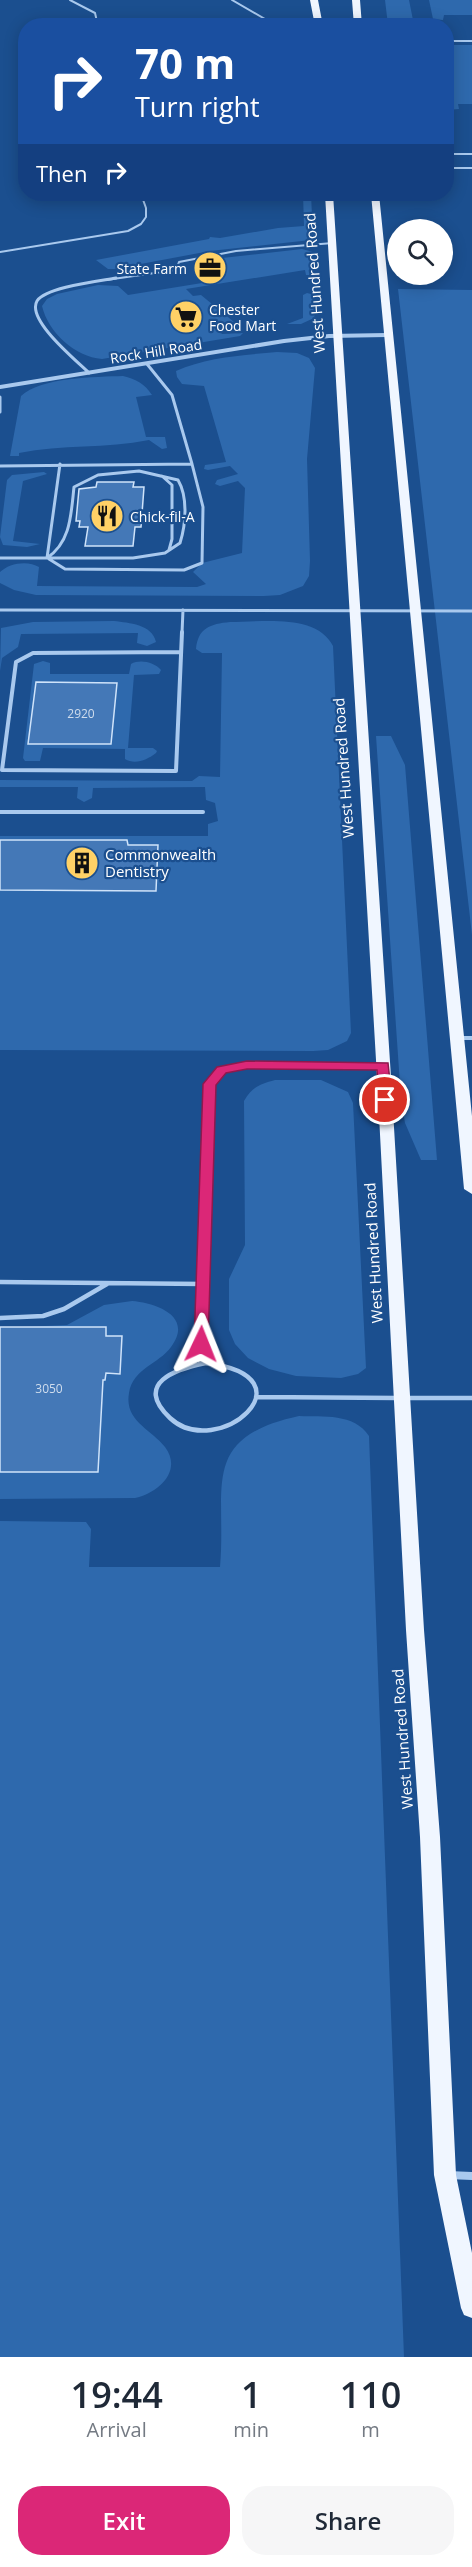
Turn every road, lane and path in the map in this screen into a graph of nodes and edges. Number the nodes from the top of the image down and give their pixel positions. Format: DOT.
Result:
graph roads {
  1 [pos="70,0"];
  2 [pos="232,0"];
  3 [pos="315,0"];
  4 [pos="356,0"];
  5 [pos="96,18"];
  6 [pos="263,18"];
  7 [pos="318,18"];
  8 [pos="359,18"];
  9 [pos="454,41"];
  10 [pos="472,41"];
  11 [pos="454,154"];
  12 [pos="472,154"];
  13 [pos="454,168"];
  14 [pos="472,168"];
  15 [pos="144,201"];
  16 [pos="330,201"];
  17 [pos="376,201"];
  18 [pos="333,243"];
  19 [pos="0,252"];
  20 [pos="387,335"];
  21 [pos="339,336"];
  22 [pos="147,364"];
  23 [pos="89,373"];
  24 [pos="0,387"];
  25 [pos="0,398"];
  26 [pos="0,412"];
  27 [pos="192,464"];
  28 [pos="60,465"];
  29 [pos="0,466"];
  30 [pos="155,473"];
  31 [pos="169,550"];
  32 [pos="0,558"];
  33 [pos="47,558"];
  34 [pos="0,610"];
  35 [pos="183,610"];
  36 [pos="353,610"];
  37 [pos="416,610"];
  38 [pos="472,611"];
  39 [pos="180,652"];
  40 [pos="0,812"];
  41 [pos="203,812"];
  42 [pos="457,1038"];
  43 [pos="472,1038"];
  44 [pos="383,1066"];
  45 [pos="472,1189"];
  46 [pos="0,1282"];
  47 [pos="109,1283"];
  48 [pos="203,1284"];
  49 [pos="0,1318"];
  50 [pos="200,1363"];
  51 [pos="256,1397"];
  52 [pos="402,1398"];
  53 [pos="472,1398"];
  54 [pos="445,2175"];
  55 [pos="472,2176"];
  56 [pos="472,2308"];
  1 -- 5 [label="lane"];
  2 -- 6 [label="lane"];
  3 -- 7 [label="main road"];
  4 -- 8 [label="main road"];
  9 -- 10 [label="lane"];
  11 -- 12 [label="lane"];
  13 -- 14 [label="lane"];
  15 -- 19 [label="lane"];
  16 -- 18 [label="main road, West Hundred Road"];
  17 -- 20 [label="main road"];
  18 -- 21 [label="main road, West Hundred Road"];
  18 -- 23 [label="lane"];
  20 -- 21 [label="street, Rock Hill Road"];
  20 -- 37 [label="main road"];
  21 -- 22 [label="street, Rock Hill Road"];
  21 -- 36 [label="main road, West Hundred Road"];
  22 -- 23 [label="street, Rock Hill Road"];
  22 -- 27 [label="lane"];
  23 -- 24 [label="street, Rock Hill Road"];
  25 -- 26 [label="lane"];
  27 -- 28 [label="lane"];
  27 -- 33 [label="lane"];
  28 -- 29 [label="lane"];
  28 -- 33 [label="lane"];
  30 -- 31 [label="lane"];
  30 -- 31 [label="lane"];
  30 -- 33 [label="lane"];
  31 -- 33 [label="lane"];
  32 -- 33 [label="lane"];
  34 -- 35 [label="lane"];
  35 -- 36 [label="lane"];
  35 -- 39 [label="lane"];
  36 -- 37 [label="lane"];
  36 -- 44 [label="main road, West Hundred Road"];
  37 -- 38 [label="lane"];
  37 -- 42 [label="main road"];
  39 -- 39 [label="lane"];
  40 -- 41 [label="lane"];
  42 -- 43 [label="lane"];
  42 -- 45 [label="main road"];
  44 -- 48 [label="lane"];
  44 -- 52 [label="main road, West Hundred Road"];
  46 -- 47 [label="lane"];
  47 -- 48 [label="lane"];
  47 -- 49 [label="lane"];
  48 -- 50 [label="lane"];
  50 -- 51 [label="lane"];
  50 -- 51 [label="lane"];
  51 -- 52 [label="lane"];
  52 -- 53 [label="lane"];
  52 -- 54 [label="main road, West Hundred Road"];
  54 -- 55 [label="street"];
  54 -- 56 [label="main road, West Hundred Road"];
}
